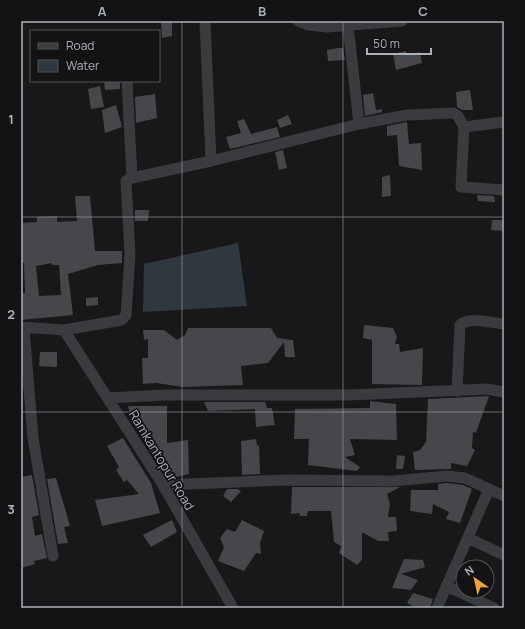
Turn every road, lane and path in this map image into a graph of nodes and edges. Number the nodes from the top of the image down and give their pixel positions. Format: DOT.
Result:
graph roads {
  1 [pos="205,21"];
  2 [pos="298,21"];
  3 [pos="402,21"];
  4 [pos="348,25"];
  5 [pos="127,82"];
  6 [pos="504,122"];
  7 [pos="359,124"];
  8 [pos="464,127"];
  9 [pos="211,161"];
  10 [pos="132,178"];
  11 [pos="504,190"];
  12 [pos="504,324"];
  13 [pos="23,328"];
  14 [pos="64,330"];
  15 [pos="457,391"];
  16 [pos="504,392"];
  17 [pos="108,398"];
  18 [pos="163,485"];
  19 [pos="489,489"];
  20 [pos="504,496"];
  21 [pos="468,538"];
  22 [pos="504,555"];
  23 [pos="53,556"];
  24 [pos="446,586"];
  25 [pos="233,608"];
  26 [pos="437,608"];
  27 [pos="494,608"];
  1 -- 9 [label="street"];
  2 -- 4 [label="street"];
  3 -- 4 [label="street"];
  4 -- 7 [label="street"];
  5 -- 10 [label="street"];
  6 -- 8 [label="street"];
  7 -- 8 [label="street"];
  7 -- 9 [label="street"];
  8 -- 11 [label="street"];
  9 -- 10 [label="street"];
  10 -- 14 [label="street"];
  12 -- 15 [label="street"];
  13 -- 14 [label="street"];
  13 -- 23 [label="street"];
  14 -- 17 [label="street, Ramkantopur Road"];
  15 -- 16 [label="street"];
  15 -- 17 [label="street"];
  17 -- 18 [label="street, Ramkantopur Road"];
  18 -- 19 [label="street"];
  18 -- 25 [label="street, Ramkantopur Road"];
  19 -- 20 [label="street"];
  19 -- 21 [label="street"];
  21 -- 22 [label="street"];
  21 -- 24 [label="street"];
  24 -- 26 [label="street"];
  24 -- 27 [label="street"];
}
